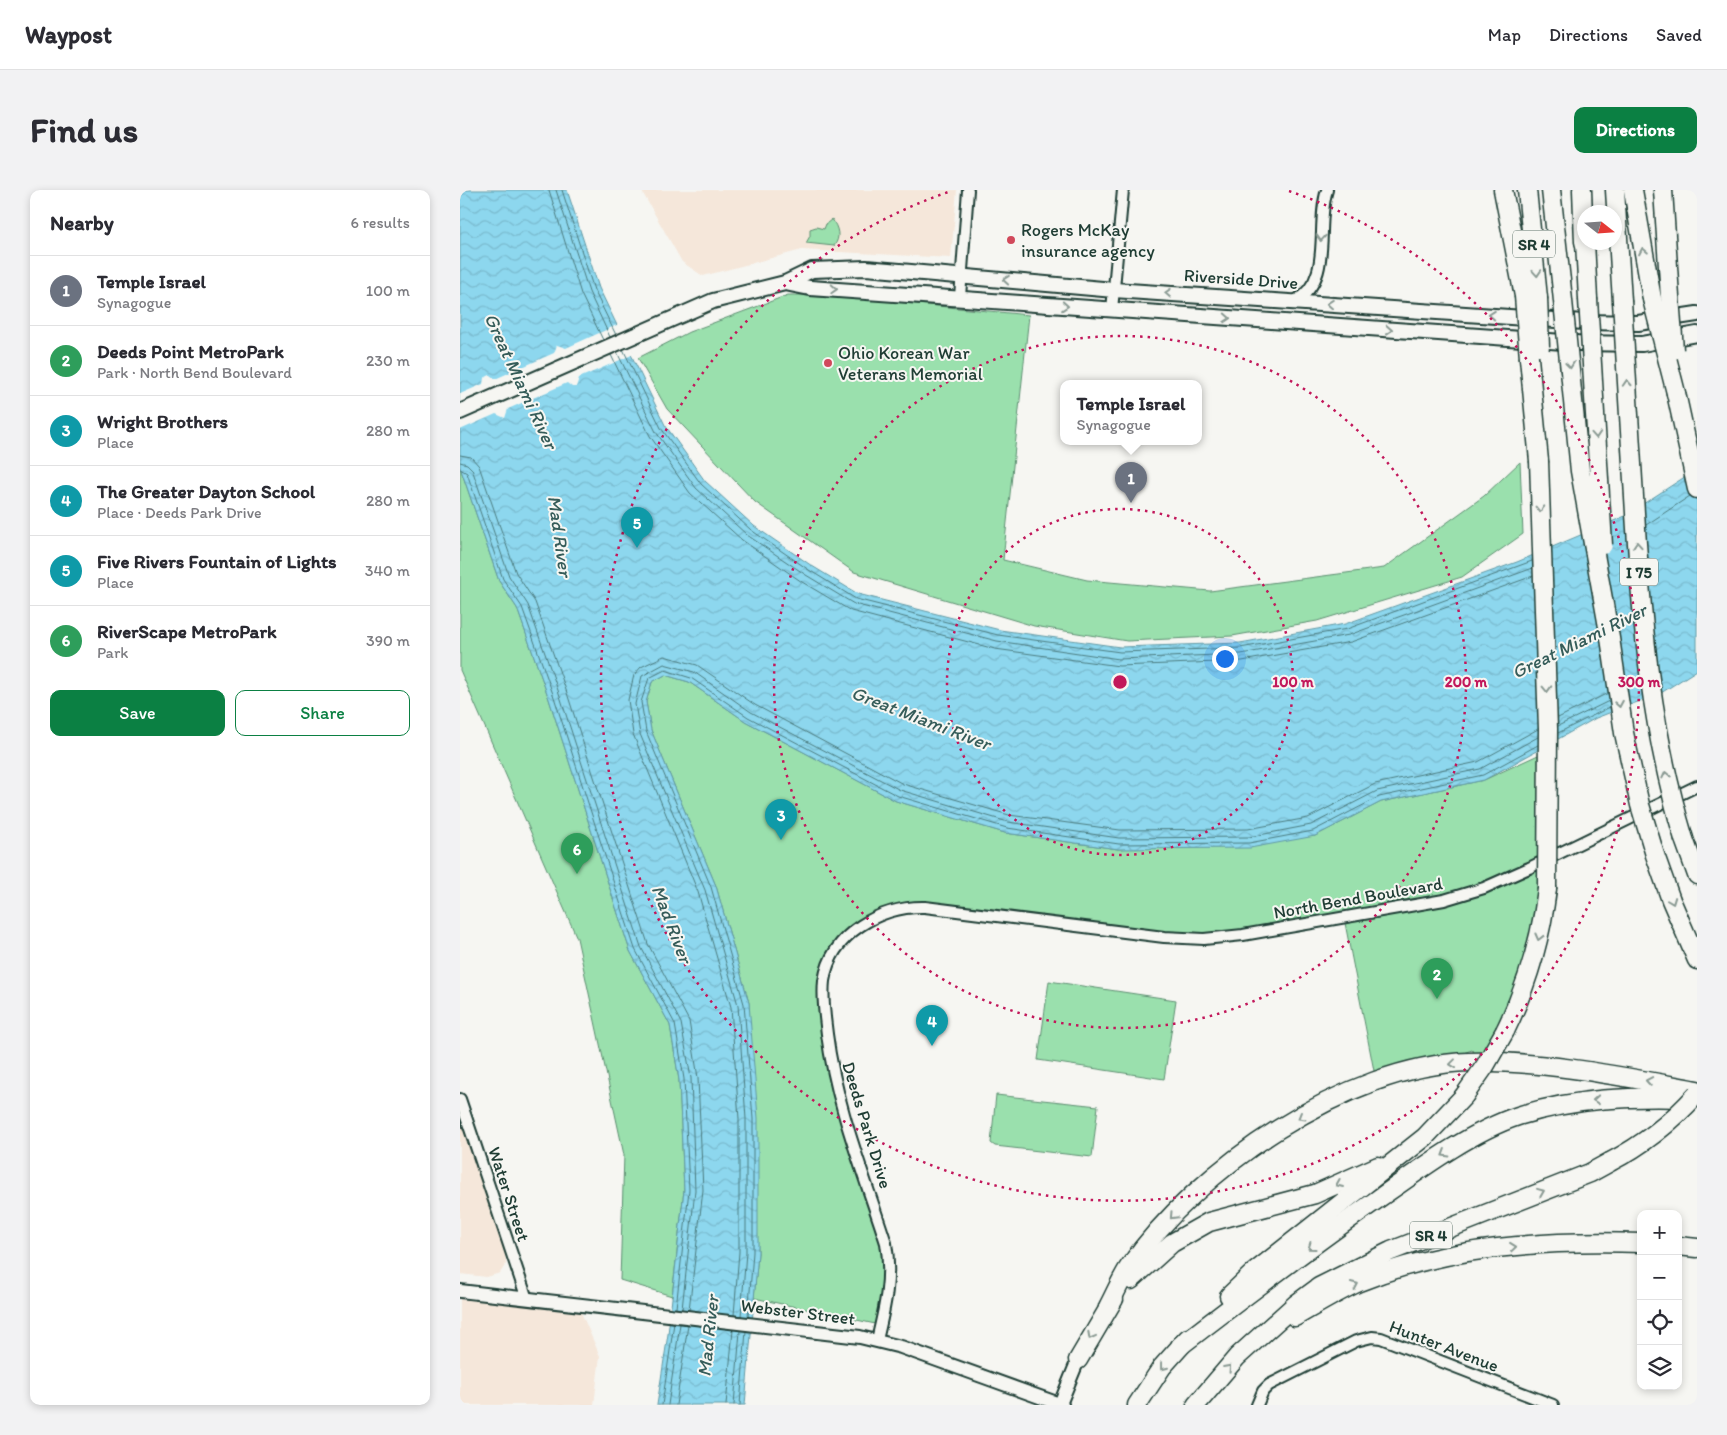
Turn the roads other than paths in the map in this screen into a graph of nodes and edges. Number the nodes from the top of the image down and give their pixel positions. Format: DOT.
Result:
graph roads {
  1 [pos="968,190"];
  2 [pos="1123,190"];
  3 [pos="1327,190"];
  4 [pos="1503,190"];
  5 [pos="1527,190"];
  6 [pos="1551,190"];
  7 [pos="1582,190"];
  8 [pos="1614,190"];
  9 [pos="1633,190"];
  10 [pos="1663,190"];
  11 [pos="1583,205"];
  12 [pos="1585,250"];
  13 [pos="962,276"];
  14 [pos="785,283"];
  15 [pos="1114,290"];
  16 [pos="960,297"];
  17 [pos="1531,297"];
  18 [pos="1295,301"];
  19 [pos="1112,310"];
  20 [pos="1697,314"];
  21 [pos="1697,334"];
  22 [pos="1676,393"];
  23 [pos="460,412"];
  24 [pos="1696,485"];
  25 [pos="1610,638"];
  26 [pos="1697,786"];
  27 [pos="1697,875"];
  28 [pos="1003,916"];
  29 [pos="1697,960"];
  30 [pos="1697,1090"];
  31 [pos="1697,1096"];
  32 [pos="460,1099"];
  33 [pos="1399,1157"];
  34 [pos="1637,1243"];
  35 [pos="1682,1246"];
  36 [pos="1697,1248"];
  37 [pos="460,1291"];
  38 [pos="527,1299"];
  39 [pos="1108,1307"];
  40 [pos="1266,1332"];
  41 [pos="876,1340"];
  42 [pos="1180,1346"];
  43 [pos="1078,1360"];
  44 [pos="1060,1405"];
  45 [pos="1138,1405"];
  46 [pos="1196,1405"];
  47 [pos="1257,1405"];
  48 [pos="1554,1405"];
  1 -- 13 [label="street"];
  2 -- 15 [label="street"];
  3 -- 18 [label="street, one-way"];
  4 -- 17 [label="highway"];
  5 -- 17 [label="highway, SR 4, one-way"];
  6 -- 25 [label="highway, one-way, bridge"];
  7 -- 11 [label="highway, I 75"];
  27 -- 8 [label="highway, I 75, one-way, bridge"];
  22 -- 9 [label="highway, one-way, bridge"];
  10 -- 22 [label="highway, bridge"];
  12 -- 25 [label="highway, I 75, one-way, bridge"];
  13 -- 14 [label="main road, Riverside Drive"];
  15 -- 13 [label="main road, Riverside Drive, one-way"];
  13 -- 16 [label="street"];
  14 -- 16 [label="main road, Riverside Drive, one-way"];
  14 -- 23 [label="main road, Riverside Drive"];
  18 -- 15 [label="main road, Riverside Drive, one-way"];
  15 -- 19 [label="street"];
  16 -- 19 [label="main road, Riverside Drive, one-way"];
  17 -- 33 [label="highway, one-way, bridge"];
  20 -- 18 [label="main road, Riverside Drive, one-way"];
  19 -- 21 [label="main road, Riverside Drive, one-way"];
  22 -- 24 [label="highway"];
  25 -- 29 [label="highway, I 75, one-way, bridge"];
  26 -- 28 [label="street, North Bend Boulevard"];
  28 -- 41 [label="street, Deeds Park Drive"];
  30 -- 39 [label="highway, one-way"];
  40 -- 31 [label="highway, SR 4, one-way, bridge"];
  31 -- 42 [label="highway, one-way"];
  32 -- 38 [label="street, Water Street"];
  33 -- 39 [label="highway, one-way"];
  33 -- 42 [label="highway"];
  40 -- 34 [label="highway, one-way"];
  35 -- 36 [label="highway"];
  37 -- 38 [label="street, Webster Street"];
  38 -- 41 [label="street, Webster Street"];
  39 -- 43 [label="highway, one-way"];
  46 -- 40 [label="highway, SR 4, one-way"];
  41 -- 44 [label="street, Webster Street"];
  42 -- 45 [label="highway, one-way"];
  43 -- 44 [label="street"];
  47 -- 48 [label="street, Hunter Avenue"];
}
